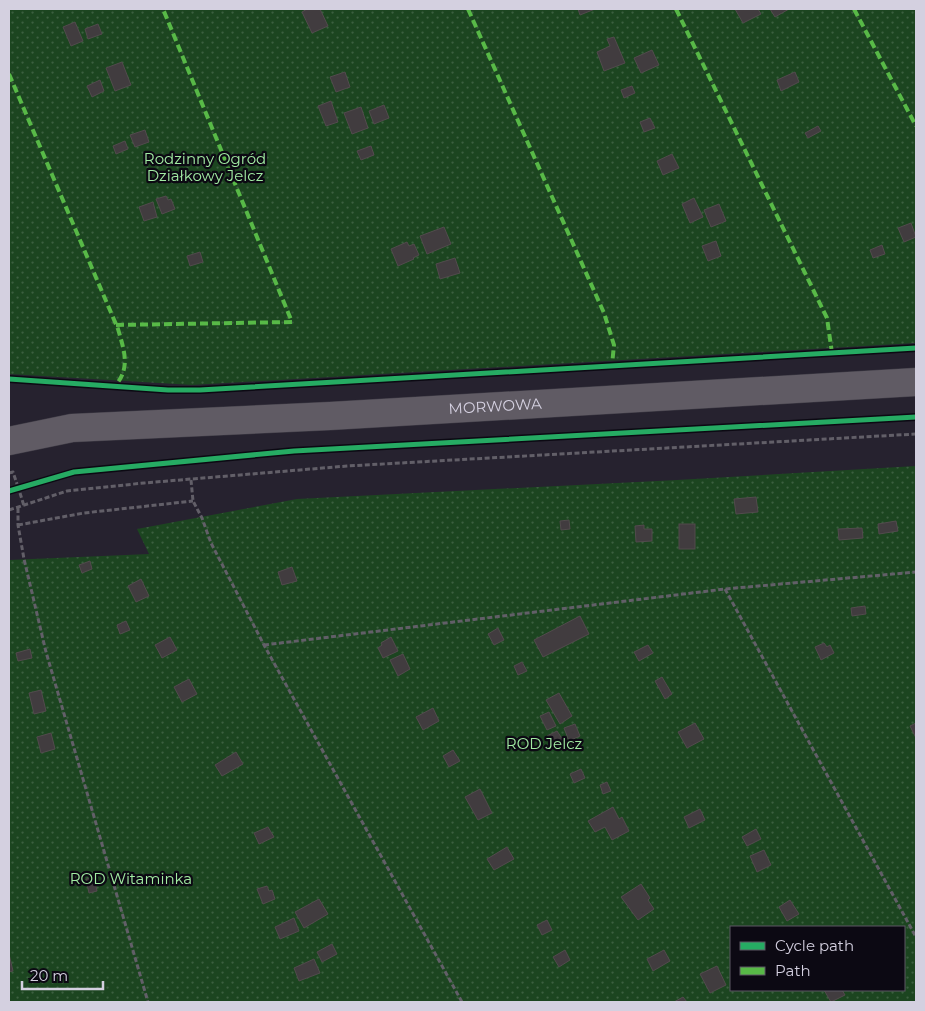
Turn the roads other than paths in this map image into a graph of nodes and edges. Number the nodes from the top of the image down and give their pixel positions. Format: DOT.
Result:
graph roads {
  1 [pos="916,382"];
  2 [pos="9,421"];
  3 [pos="72,428"];
  4 [pos="9,441"];
  1 -- 3 [label="street, MORWOWA"];
  2 -- 3 [label="street, MORWOWA"];
  3 -- 4 [label="street, MORWOWA"];
}
